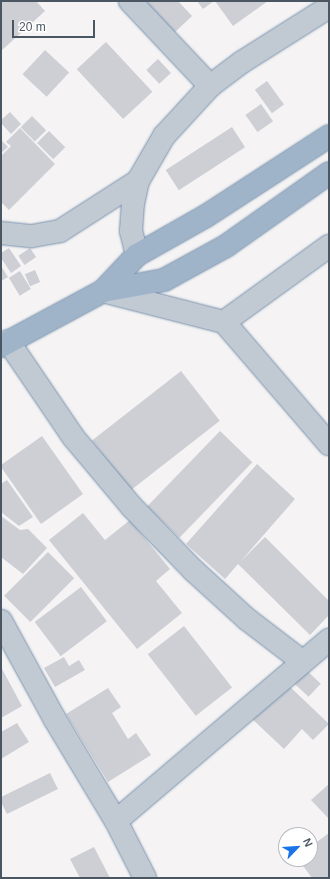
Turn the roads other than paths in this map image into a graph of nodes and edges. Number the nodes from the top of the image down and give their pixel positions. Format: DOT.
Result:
graph roads {
  1 [pos="130,1"];
  2 [pos="329,7"];
  3 [pos="210,86"];
  4 [pos="329,136"];
  5 [pos="329,173"];
  6 [pos="138,181"];
  7 [pos="1,233"];
  8 [pos="329,246"];
  9 [pos="137,255"];
  10 [pos="103,291"];
  11 [pos="224,322"];
  12 [pos="5,343"];
  13 [pos="329,444"];
  14 [pos="1,621"];
  15 [pos="329,640"];
  16 [pos="303,662"];
  17 [pos="116,821"];
  18 [pos="145,878"];
  1 -- 3 [label="street"];
  2 -- 3 [label="street"];
  3 -- 6 [label="street"];
  4 -- 9 [label="highway"];
  5 -- 10 [label="highway"];
  6 -- 7 [label="street"];
  6 -- 9 [label="street"];
  8 -- 11 [label="street"];
  9 -- 10 [label="highway"];
  10 -- 11 [label="street"];
  10 -- 12 [label="highway"];
  11 -- 13 [label="street"];
  12 -- 16 [label="street"];
  14 -- 17 [label="street"];
  15 -- 16 [label="street"];
  16 -- 17 [label="street"];
  17 -- 18 [label="street"];
}
